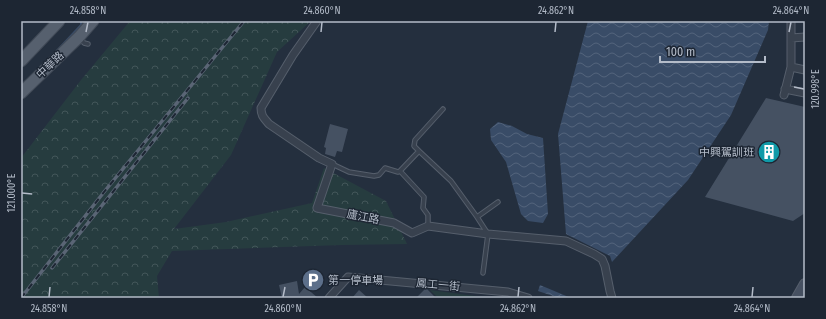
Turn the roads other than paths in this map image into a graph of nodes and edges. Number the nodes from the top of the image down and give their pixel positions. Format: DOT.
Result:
graph roads {
  1 [pos="59,21"];
  2 [pos="317,21"];
  3 [pos="792,21"];
  4 [pos="92,23"];
  5 [pos="805,37"];
  6 [pos="791,38"];
  7 [pos="23,55"];
  8 [pos="791,66"];
  9 [pos="805,70"];
  10 [pos="21,93"];
  11 [pos="805,93"];
  12 [pos="443,109"];
  13 [pos="419,151"];
  14 [pos="332,164"];
  15 [pos="400,171"];
  16 [pos="498,202"];
  17 [pos="477,217"];
  18 [pos="428,226"];
  19 [pos="488,234"];
  20 [pos="483,273"];
  21 [pos="805,284"];
  22 [pos="508,292"];
  23 [pos="329,298"];
  24 [pos="503,298"];
  25 [pos="528,298"];
  26 [pos="612,298"];
  27 [pos="797,298"];
  1 -- 7 [label="main road"];
  2 -- 14 [label="street"];
  3 -- 6 [label="street"];
  4 -- 10 [label="main road, 中華路"];
  5 -- 6 [label="street"];
  6 -- 8 [label="street"];
  8 -- 9 [label="street"];
  8 -- 11 [label="street"];
  12 -- 13 [label="lane"];
  13 -- 15 [label="lane"];
  13 -- 17 [label="lane"];
  14 -- 15 [label="lane"];
  14 -- 18 [label="street, 廬江路"];
  15 -- 18 [label="lane"];
  16 -- 17 [label="lane"];
  17 -- 19 [label="lane"];
  18 -- 19 [label="street, 廬江路"];
  19 -- 20 [label="lane"];
  19 -- 26 [label="street, 廬江路"];
  21 -- 27 [label="street"];
  22 -- 23 [label="street, 鳳工一街"];
  22 -- 24 [label="street"];
  22 -- 25 [label="street, 鳳工一街"];
}
